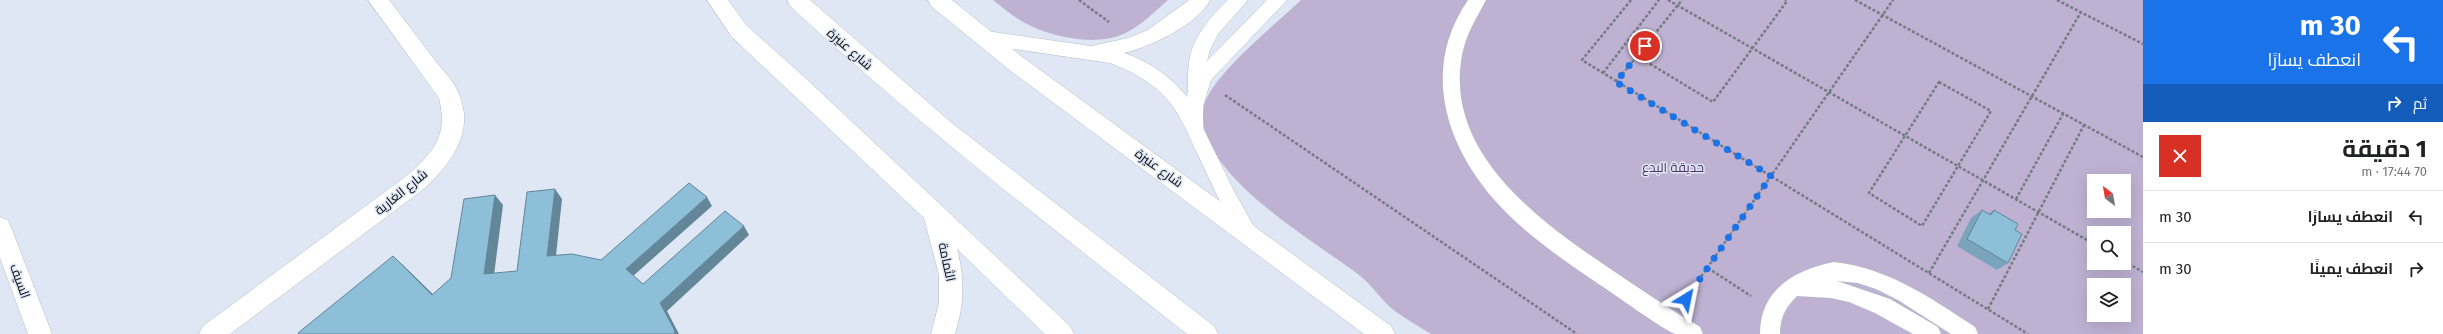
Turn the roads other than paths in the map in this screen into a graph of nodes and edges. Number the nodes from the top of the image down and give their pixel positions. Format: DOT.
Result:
graph roads {
  1 [pos="378,0"];
  2 [pos="717,0"];
  3 [pos="797,0"];
  4 [pos="938,0"];
  5 [pos="1201,0"];
  6 [pos="1239,0"];
  7 [pos="1278,0"];
  8 [pos="1477,0"];
  9 [pos="986,38"];
  10 [pos="1086,52"];
  11 [pos="1200,84"];
  12 [pos="1195,129"];
  13 [pos="934,214"];
  14 [pos="0,227"];
  15 [pos="1247,232"];
  16 [pos="1791,287"];
  17 [pos="40,334"];
  18 [pos="211,334"];
  19 [pos="943,334"];
  20 [pos="1062,334"];
  21 [pos="1206,334"];
  22 [pos="1383,334"];
  23 [pos="1693,334"];
  24 [pos="1770,334"];
  25 [pos="1931,334"];
  26 [pos="1968,334"];
  1 -- 18 [label="street, شارع الغارية"];
  2 -- 13 [label="street"];
  3 -- 21 [label="street, شارع عنيزة"];
  4 -- 9 [label="street, شارع عنيزة"];
  5 -- 10 [label="lane"];
  6 -- 11 [label="lane"];
  7 -- 11 [label="lane"];
  8 -- 23 [label="lane"];
  9 -- 10 [label="lane"];
  9 -- 15 [label="street, شارع عنيزة"];
  10 -- 12 [label="lane"];
  11 -- 12 [label="lane"];
  12 -- 15 [label="lane"];
  13 -- 19 [label="street, الثمامة"];
  13 -- 20 [label="street"];
  14 -- 17 [label="street, السيف"];
  15 -- 22 [label="street, شارع عنيزة"];
  16 -- 24 [label="lane"];
  16 -- 25 [label="lane"];
  16 -- 26 [label="lane"];
}
